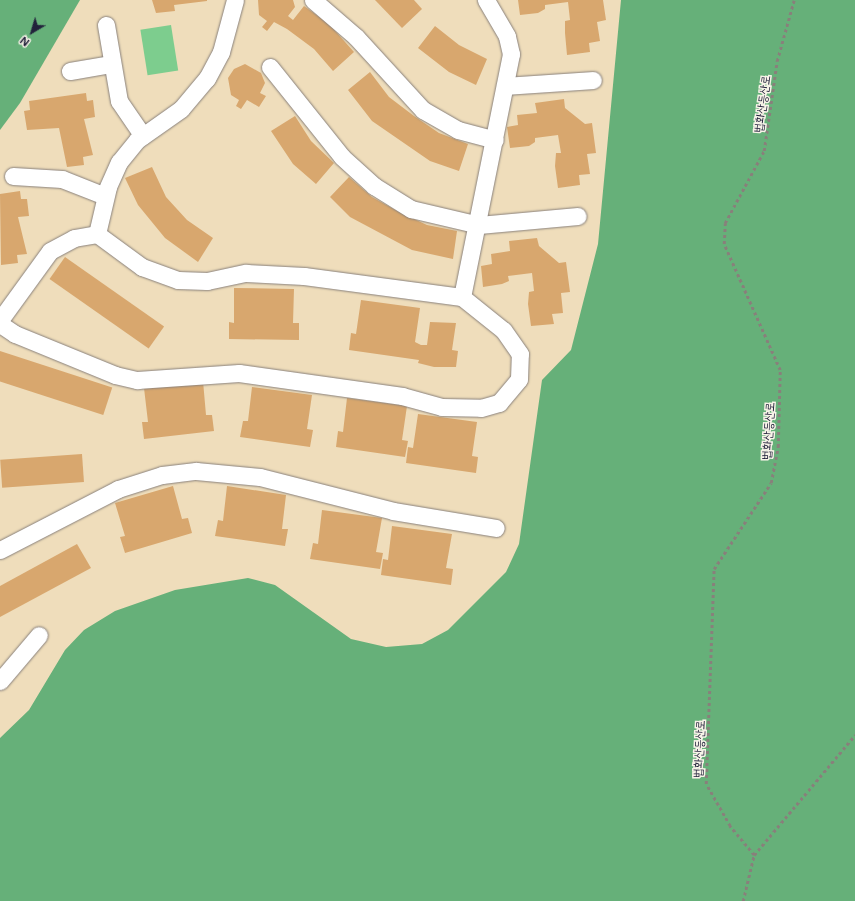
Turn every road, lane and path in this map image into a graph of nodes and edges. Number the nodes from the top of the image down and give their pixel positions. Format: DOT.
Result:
graph roads {
  1 [pos="235,0"];
  2 [pos="313,0"];
  3 [pos="486,0"];
  4 [pos="794,0"];
  5 [pos="106,25"];
  6 [pos="111,64"];
  7 [pos="270,67"];
  8 [pos="70,70"];
  9 [pos="593,80"];
  10 [pos="505,86"];
  11 [pos="143,136"];
  12 [pos="495,140"];
  13 [pos="12,176"];
  14 [pos="105,196"];
  15 [pos="578,216"];
  16 [pos="479,225"];
  17 [pos="97,234"];
  18 [pos="462,297"];
  19 [pos="0,320"];
  20 [pos="0,324"];
  21 [pos="496,528"];
  22 [pos="0,550"];
  23 [pos="39,635"];
  24 [pos="0,681"];
  25 [pos="855,735"];
  26 [pos="754,855"];
  27 [pos="742,901"];
  1 -- 11 [label="lane"];
  2 -- 12 [label="lane"];
  3 -- 10 [label="lane"];
  4 -- 26 [label="path, 법화산등산로"];
  5 -- 6 [label="lane"];
  6 -- 8 [label="lane"];
  6 -- 11 [label="lane"];
  7 -- 16 [label="lane"];
  9 -- 10 [label="lane"];
  10 -- 12 [label="lane"];
  11 -- 14 [label="lane"];
  12 -- 16 [label="lane"];
  13 -- 14 [label="lane"];
  14 -- 17 [label="lane"];
  15 -- 16 [label="lane"];
  16 -- 18 [label="lane"];
  17 -- 18 [label="lane"];
  17 -- 19 [label="lane"];
  18 -- 20 [label="lane"];
  21 -- 22 [label="lane"];
  23 -- 24 [label="lane"];
  25 -- 26 [label="path"];
  26 -- 27 [label="path"];
}
